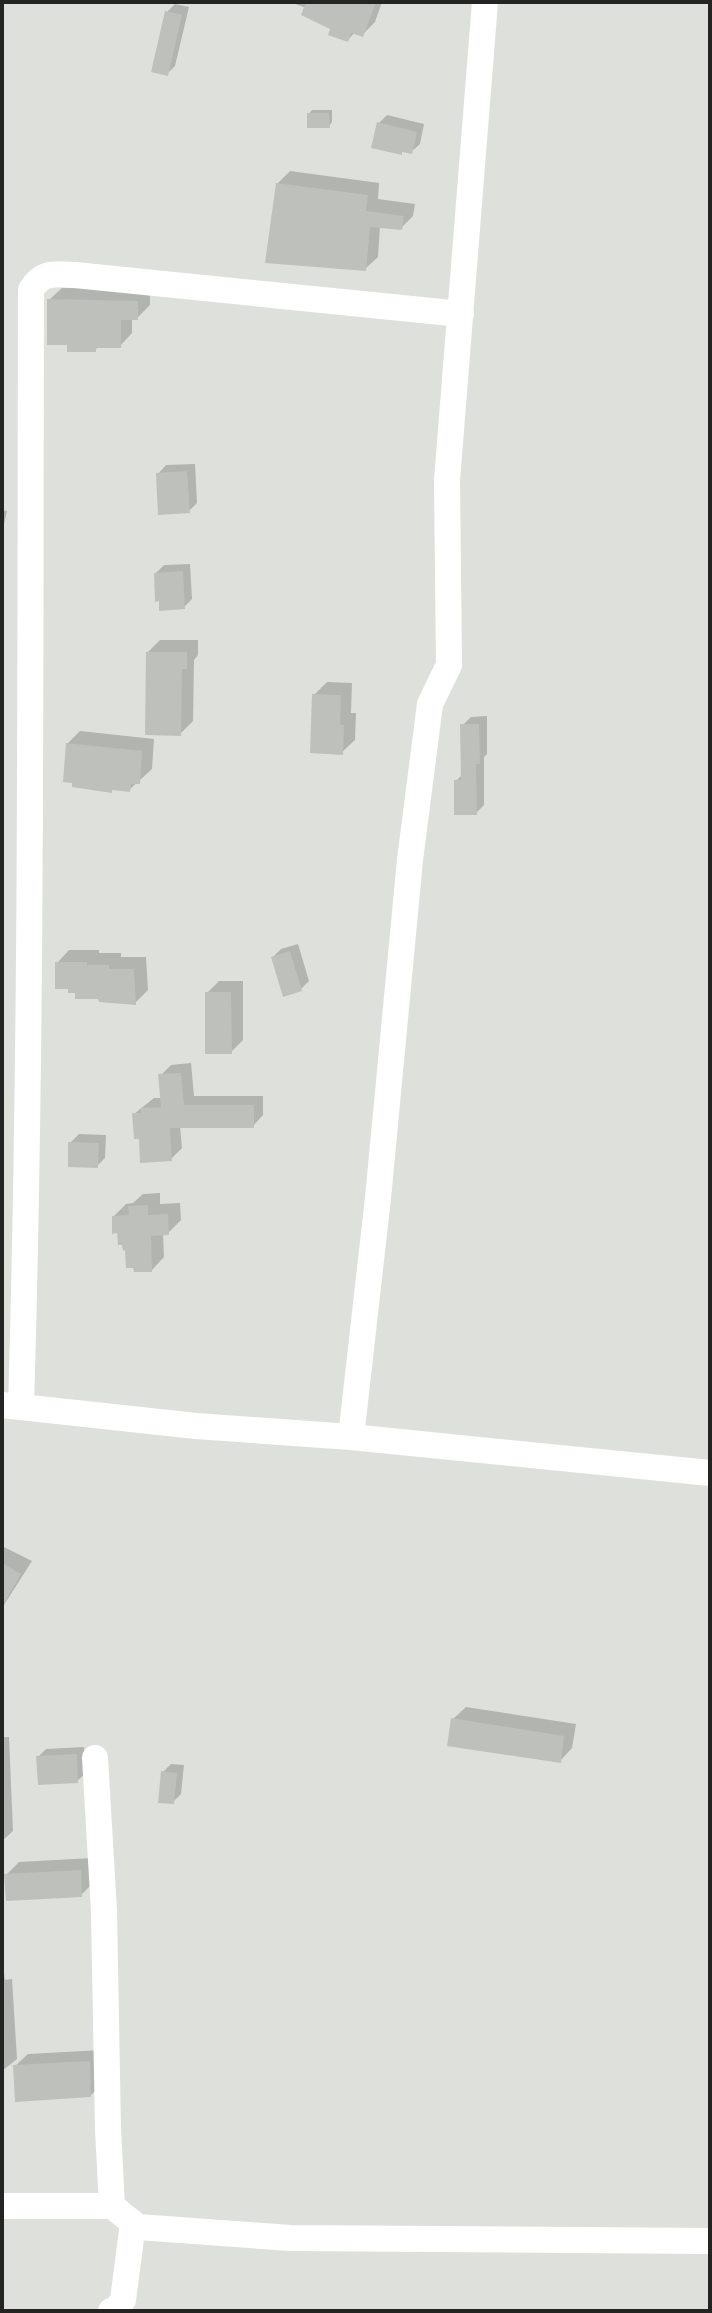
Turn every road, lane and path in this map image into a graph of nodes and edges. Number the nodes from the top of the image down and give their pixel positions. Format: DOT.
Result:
graph roads {
  1 [pos="485,2"];
  2 [pos="461,314"];
  3 [pos="11,1406"];
  4 [pos="351,1437"];
  5 [pos="710,1473"];
  6 [pos="95,1758"];
  7 [pos="2,2206"];
  8 [pos="112,2206"];
  9 [pos="133,2223"];
  10 [pos="710,2241"];
  11 [pos="111,2311"];
  1 -- 2 [label="street"];
  2 -- 3 [label="street"];
  2 -- 4 [label="street"];
  3 -- 4 [label="street"];
  4 -- 5 [label="street"];
  6 -- 8 [label="street"];
  7 -- 8 [label="street"];
  8 -- 9 [label="street"];
  9 -- 10 [label="street"];
  9 -- 11 [label="street"];
}
